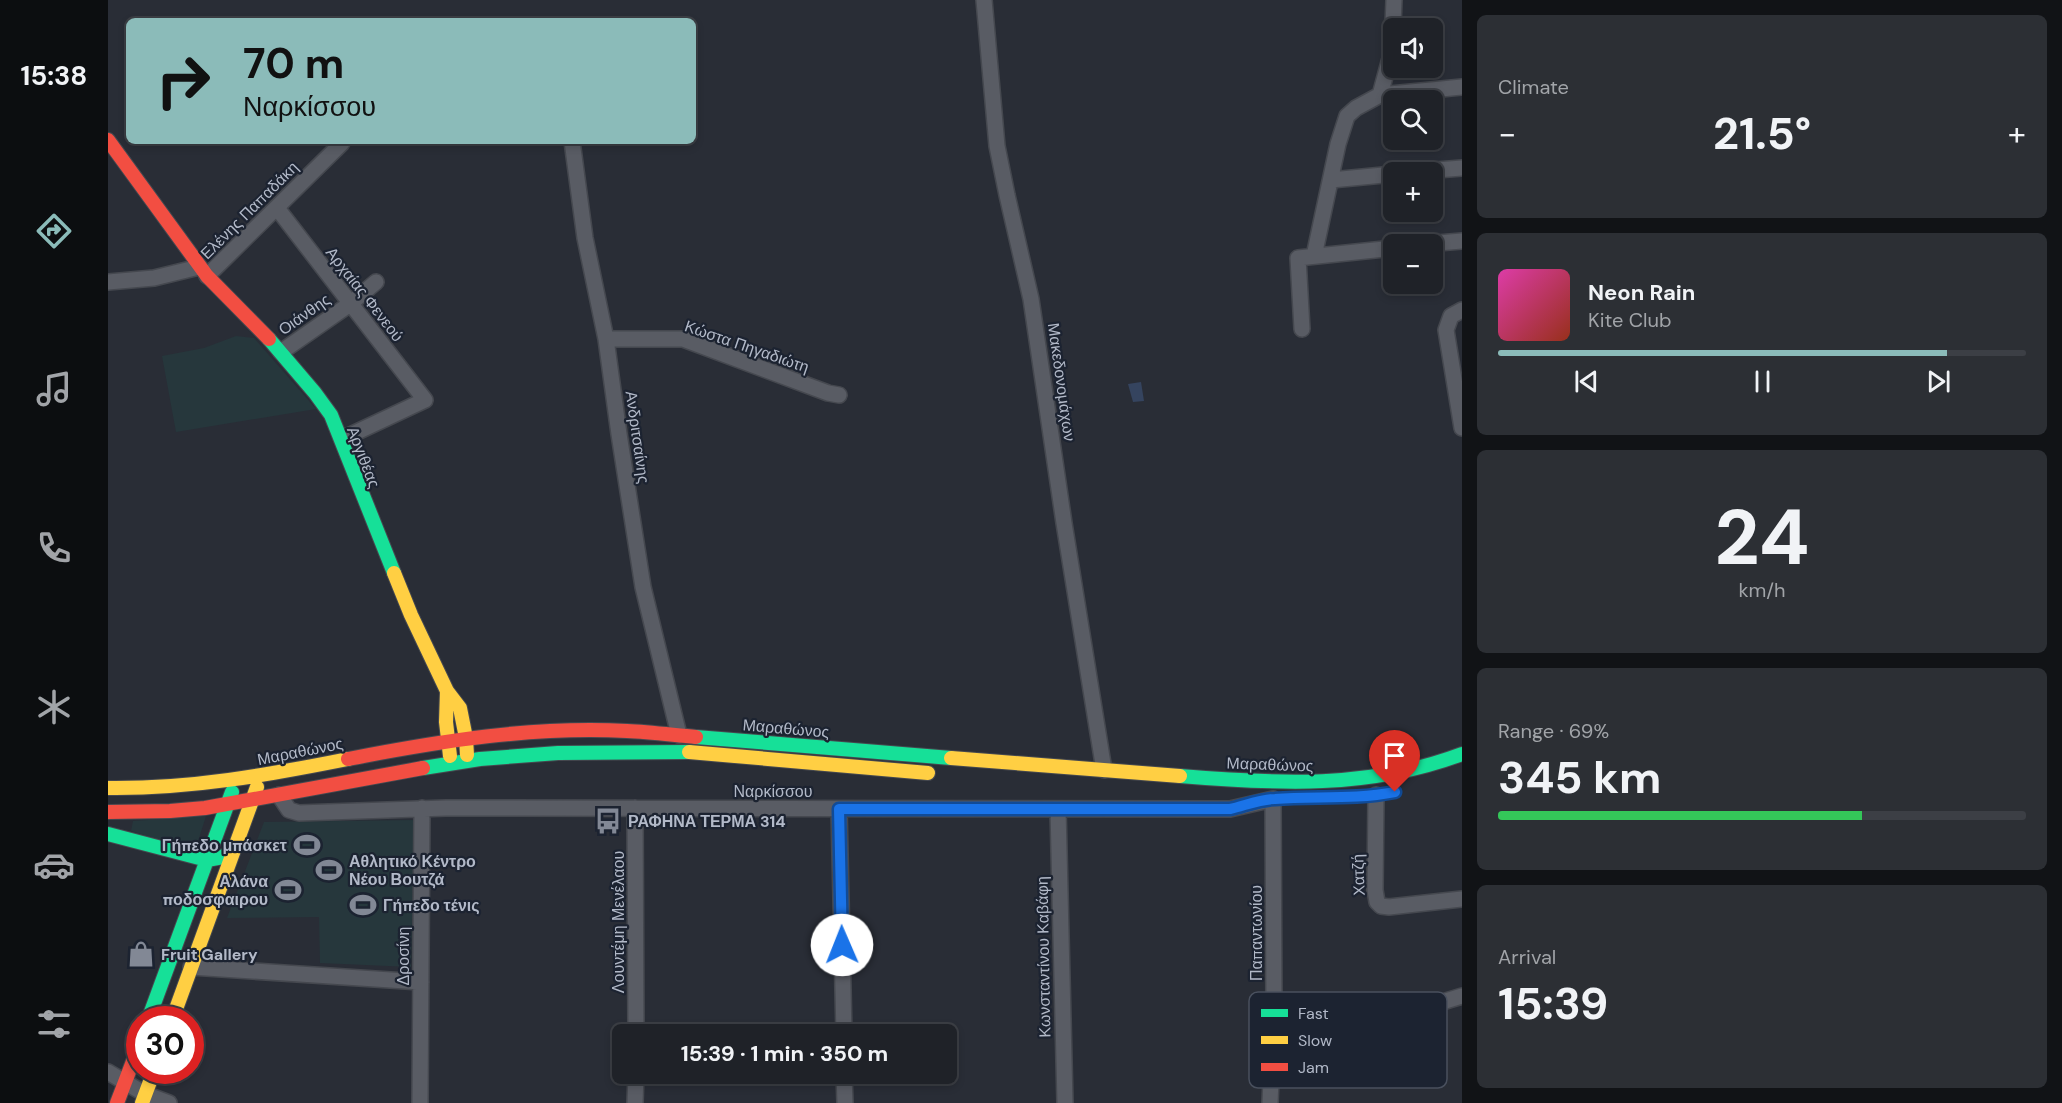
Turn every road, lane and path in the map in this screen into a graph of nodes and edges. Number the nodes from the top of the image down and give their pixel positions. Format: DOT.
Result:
graph roads {
  1 [pos="984,0"];
  2 [pos="1394,0"];
  3 [pos="1462,87"];
  4 [pos="1380,95"];
  5 [pos="108,140"];
  6 [pos="341,144"];
  7 [pos="572,144"];
  8 [pos="1462,168"];
  9 [pos="1443,170"];
  10 [pos="1383,175"];
  11 [pos="1331,180"];
  12 [pos="277,208"];
  13 [pos="1462,241"];
  14 [pos="1443,243"];
  15 [pos="1383,249"];
  16 [pos="1314,256"];
  17 [pos="203,272"];
  18 [pos="108,282"];
  19 [pos="376,282"];
  20 [pos="350,304"];
  21 [pos="1462,310"];
  22 [pos="1302,329"];
  23 [pos="606,339"];
  24 [pos="281,352"];
  25 [pos="839,395"];
  26 [pos="1462,428"];
  27 [pos="342,439"];
  28 [pos="447,691"];
  29 [pos="679,735"];
  30 [pos="466,738"];
  31 [pos="448,741"];
  32 [pos="1462,754"];
  33 [pos="467,761"];
  34 [pos="451,764"];
  35 [pos="1104,770"];
  36 [pos="945,774"];
  37 [pos="262,775"];
  38 [pos="237,780"];
  39 [pos="108,789"];
  40 [pos="279,795"];
  41 [pos="1214,795"];
  42 [pos="1375,795"];
  43 [pos="1278,799"];
  44 [pos="253,800"];
  45 [pos="228,803"];
  46 [pos="422,808"];
  47 [pos="635,808"];
  48 [pos="839,809"];
  49 [pos="1058,809"];
  50 [pos="108,812"];
  51 [pos="108,834"];
  52 [pos="236,847"];
  53 [pos="207,860"];
  54 [pos="1462,899"];
  55 [pos="191,967"];
  56 [pos="421,982"];
  57 [pos="1274,992"];
  58 [pos="1462,996"];
  59 [pos="1447,1001"];
  60 [pos="153,1006"];
  61 [pos="177,1006"];
  62 [pos="636,1024"];
  63 [pos="844,1024"];
  64 [pos="108,1072"];
  65 [pos="125,1081"];
  66 [pos="149,1084"];
  67 [pos="636,1084"];
  68 [pos="844,1084"];
  69 [pos="1271,1088"];
  70 [pos="144,1099"];
  71 [pos="117,1103"];
  72 [pos="169,1103"];
  73 [pos="420,1103"];
  74 [pos="635,1103"];
  75 [pos="845,1103"];
  76 [pos="1065,1103"];
  77 [pos="1270,1103"];
  1 -- 35 [label="street, Μακεδονομάχων"];
  2 -- 4 [label="street"];
  3 -- 4 [label="street"];
  4 -- 11 [label="street"];
  5 -- 17 [label="main road, Αργιθέας"];
  6 -- 12 [label="street, Ελένης Παπαδάκη"];
  7 -- 23 [label="street, Ανδριτσαίνης"];
  8 -- 9 [label="street"];
  10 -- 11 [label="street"];
  11 -- 16 [label="street"];
  12 -- 17 [label="street, Ελένης Παπαδάκη"];
  12 -- 20 [label="street, Αρχαίας Φενεού"];
  13 -- 14 [label="street"];
  15 -- 16 [label="street"];
  16 -- 22 [label="street"];
  17 -- 18 [label="street"];
  17 -- 24 [label="main road, Αργιθέας"];
  19 -- 20 [label="street, Οιάνθης"];
  20 -- 24 [label="street, Οιάνθης"];
  20 -- 27 [label="street, Αρχαίας Φενεού"];
  21 -- 26 [label="street"];
  23 -- 25 [label="street, Κώστα Πηγαδιώτη"];
  23 -- 29 [label="street, Ανδριτσαίνης"];
  24 -- 27 [label="main road, Αργιθέας"];
  27 -- 28 [label="main road, Αργιθέας"];
  28 -- 30 [label="main road, Αργιθέας"];
  28 -- 31 [label="main road"];
  29 -- 30 [label="main road, Μαραθώνος"];
  29 -- 35 [label="main road, Μαραθώνος"];
  30 -- 31 [label="main road, Μαραθώνος"];
  30 -- 33 [label="main road, Αργιθέας"];
  31 -- 34 [label="main road"];
  31 -- 37 [label="main road, Μαραθώνος"];
  32 -- 35 [label="main road, Μαραθώνος"];
  33 -- 34 [label="main road, Μαραθώνος"];
  33 -- 36 [label="main road, Μαραθώνος"];
  34 -- 40 [label="main road, Μαραθώνος"];
  37 -- 38 [label="main road, Μαραθώνος"];
  37 -- 44 [label="main road"];
  38 -- 39 [label="main road, Μαραθώνος"];
  38 -- 45 [label="main road"];
  40 -- 44 [label="main road, Μαραθώνος"];
  40 -- 46 [label="street, Ναρκίσσου"];
  41 -- 43 [label="main road, Μαραθώνος"];
  42 -- 54 [label="street, Χατζή"];
  43 -- 49 [label="street, Ναρκίσσου"];
  43 -- 57 [label="street, Παπαντωνίου"];
  44 -- 45 [label="main road, Μαραθώνος"];
  44 -- 52 [label="main road"];
  45 -- 50 [label="main road, Μαραθώνος"];
  45 -- 53 [label="main road"];
  46 -- 47 [label="street, Ναρκίσσου"];
  46 -- 56 [label="street, Δροσίνη"];
  47 -- 48 [label="street, Ναρκίσσου"];
  47 -- 62 [label="street, Λουντέμη Μενέλαου"];
  48 -- 49 [label="street, Ναρκίσσου"];
  48 -- 63 [label="street"];
  49 -- 76 [label="street, Κωνσταντίνου Καβάφη"];
  51 -- 53 [label="main road"];
  52 -- 53 [label="main road"];
  52 -- 55 [label="main road"];
  53 -- 60 [label="main road"];
  55 -- 56 [label="street"];
  55 -- 61 [label="main road"];
  56 -- 73 [label="street, Δροσίνη"];
  58 -- 59 [label="street"];
  64 -- 65 [label="street"];
  65 -- 70 [label="street"];
  65 -- 71 [label="main road"];
  66 -- 70 [label="main road"];
  67 -- 74 [label="street"];
  68 -- 75 [label="street"];
  69 -- 77 [label="street, Παπαντωνίου"];
  70 -- 72 [label="street"];
}
